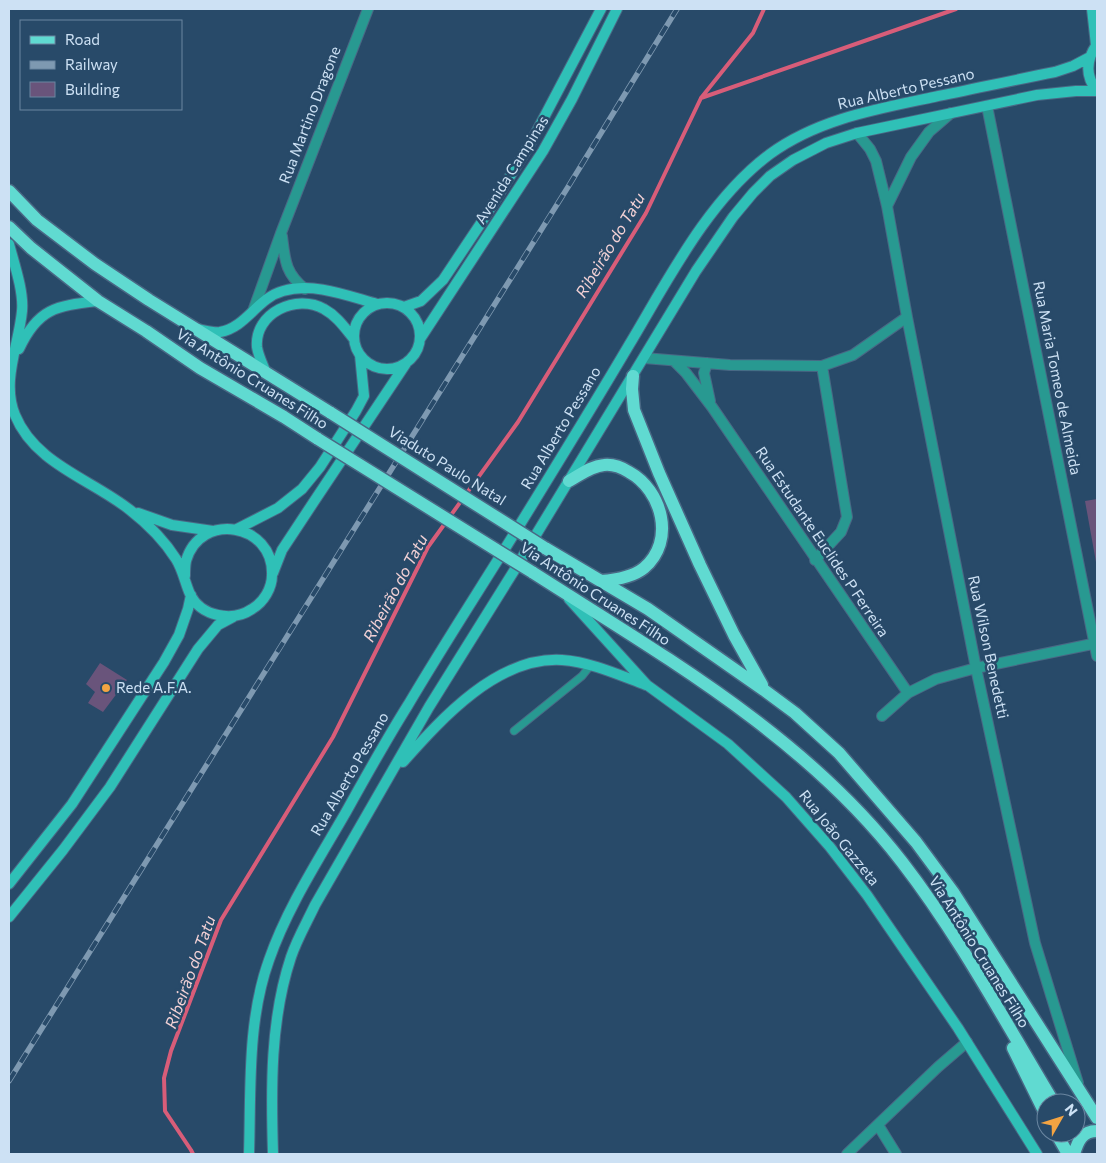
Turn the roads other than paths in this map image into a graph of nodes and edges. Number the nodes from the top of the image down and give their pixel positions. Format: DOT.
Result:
graph roads {
  1 [pos="368,9"];
  2 [pos="601,9"];
  3 [pos="617,9"];
  4 [pos="1092,9"];
  5 [pos="1097,45"];
  6 [pos="1090,56"];
  7 [pos="1097,91"];
  8 [pos="987,106"];
  9 [pos="951,113"];
  10 [pos="857,133"];
  11 [pos="509,179"];
  12 [pos="522,186"];
  13 [pos="9,191"];
  14 [pos="888,206"];
  15 [pos="9,227"];
  16 [pos="281,233"];
  17 [pos="9,244"];
  18 [pos="305,288"];
  19 [pos="98,301"];
  20 [pos="377,304"];
  21 [pos="404,307"];
  22 [pos="253,311"];
  23 [pos="906,318"];
  24 [pos="196,329"];
  25 [pos="354,339"];
  26 [pos="420,339"];
  27 [pos="360,356"];
  28 [pos="644,358"];
  29 [pos="407,362"];
  30 [pos="674,362"];
  31 [pos="12,363"];
  32 [pos="707,363"];
  33 [pos="822,366"];
  34 [pos="266,373"];
  35 [pos="633,376"];
  36 [pos="712,407"];
  37 [pos="331,413"];
  38 [pos="569,480"];
  39 [pos="129,509"];
  40 [pos="237,529"];
  41 [pos="214,531"];
  42 [pos="545,548"];
  43 [pos="815,560"];
  44 [pos="273,574"];
  45 [pos="185,576"];
  46 [pos="601,581"];
  47 [pos="562,591"];
  48 [pos="191,595"];
  49 [pos="235,616"];
  50 [pos="1096,644"];
  51 [pos="1097,656"];
  52 [pos="590,666"];
  53 [pos="976,668"];
  54 [pos="647,685"];
  55 [pos="764,690"];
  56 [pos="908,693"];
  57 [pos="882,716"];
  58 [pos="514,731"];
  59 [pos="388,780"];
  60 [pos="9,884"];
  61 [pos="9,917"];
  62 [pos="1004,1022"];
  63 [pos="967,1042"];
  64 [pos="1080,1089"];
  65 [pos="1048,1093"];
  66 [pos="1036,1095"];
  67 [pos="1096,1110"];
  68 [pos="878,1125"];
  69 [pos="1097,1131"];
  70 [pos="1062,1143"];
  71 [pos="1076,1146"];
  72 [pos="249,1154"];
  73 [pos="273,1154"];
  74 [pos="847,1154"];
  75 [pos="896,1154"];
  76 [pos="1037,1154"];
  77 [pos="1068,1154"];
  1 -- 16 [label="street, Rua Martino Dragone"];
  2 -- 11 [label="street, Avenida Campinas"];
  3 -- 12 [label="street, Avenida Campinas"];
  4 -- 5 [label="street"];
  5 -- 6 [label="street"];
  6 -- 7 [label="street"];
  6 -- 72 [label="street, Rua Alberto Pessano"];
  7 -- 8 [label="street, Rua Alberto Pessano"];
  8 -- 9 [label="street, Rua Alberto Pessano"];
  8 -- 50 [label="street, Rua Maria Tomeo de Almeida"];
  9 -- 10 [label="street, Rua Alberto Pessano"];
  9 -- 14 [label="street"];
  10 -- 14 [label="street, Rua Wilson Benedetti"];
  10 -- 28 [label="street, Rua Alberto Pessano"];
  11 -- 12 [label="street"];
  11 -- 21 [label="street, Avenida Campinas"];
  12 -- 26 [label="street, Avenida Campinas"];
  13 -- 24 [label="main road, Via Antônio Cruanes Filho"];
  14 -- 23 [label="street, Rua Wilson Benedetti"];
  15 -- 19 [label="main road, Via Antônio Cruanes Filho"];
  16 -- 18 [label="street, Rua Martino Dragone"];
  16 -- 22 [label="street, Rua Martino Dragone"];
  17 -- 31 [label="street"];
  18 -- 20 [label="street, Rua Martino Dragone"];
  18 -- 22 [label="street, Rua Martino Dragone"];
  19 -- 31 [label="street"];
  19 -- 47 [label="main road, Via Antônio Cruanes Filho, bridge"];
  20 -- 21 [label="street"];
  20 -- 25 [label="street"];
  21 -- 26 [label="street"];
  22 -- 24 [label="street, Rua Martino Dragone"];
  23 -- 33 [label="street"];
  23 -- 53 [label="street, Rua Wilson Benedetti"];
  24 -- 34 [label="main road, Via Antônio Cruanes Filho"];
  25 -- 27 [label="street"];
  25 -- 34 [label="street"];
  26 -- 29 [label="street"];
  27 -- 29 [label="street"];
  27 -- 40 [label="street"];
  28 -- 30 [label="street"];
  28 -- 35 [label="street, Rua Alberto Pessano"];
  29 -- 44 [label="street"];
  30 -- 32 [label="street"];
  30 -- 36 [label="street, Rua Estudante Euclides P Ferreira"];
  31 -- 39 [label="street"];
  32 -- 33 [label="street"];
  32 -- 36 [label="street, Rua Estudante Euclides P Ferreira"];
  33 -- 43 [label="street"];
  34 -- 37 [label="main road, Via Antônio Cruanes Filho"];
  35 -- 38 [label="street, Rua Alberto Pessano"];
  35 -- 55 [label="main road"];
  36 -- 43 [label="street, Rua Estudante Euclides P Ferreira"];
  37 -- 42 [label="main road, Viaduto Paulo Natal, bridge"];
  38 -- 46 [label="main road"];
  38 -- 59 [label="street, Rua Alberto Pessano"];
  39 -- 41 [label="street"];
  39 -- 45 [label="street"];
  40 -- 41 [label="street"];
  40 -- 44 [label="street"];
  41 -- 45 [label="street"];
  42 -- 46 [label="main road, Via Antônio Cruanes Filho"];
  43 -- 56 [label="street, Rua Estudante Euclides P Ferreira"];
  44 -- 49 [label="street"];
  45 -- 48 [label="street"];
  46 -- 55 [label="main road, Via Antônio Cruanes Filho"];
  47 -- 54 [label="street, Rua João Gazzeta"];
  47 -- 62 [label="main road, Via Antônio Cruanes Filho"];
  48 -- 49 [label="street"];
  48 -- 60 [label="street"];
  49 -- 61 [label="street"];
  50 -- 51 [label="street, Rua Maria Tomeo de Almeida"];
  50 -- 53 [label="street"];
  52 -- 54 [label="street"];
  52 -- 58 [label="lane"];
  52 -- 59 [label="street"];
  53 -- 56 [label="street"];
  53 -- 64 [label="street, Rua Wilson Benedetti"];
  54 -- 63 [label="street, Rua João Gazzeta"];
  55 -- 64 [label="main road, Via Antônio Cruanes Filho"];
  56 -- 57 [label="street"];
  59 -- 73 [label="street, Rua Alberto Pessano"];
  62 -- 65 [label="main road, Via Antônio Cruanes Filho"];
  62 -- 66 [label="main road"];
  63 -- 68 [label="street"];
  63 -- 76 [label="street, Rua João Gazzeta"];
  64 -- 67 [label="main road, Via Antônio Cruanes Filho"];
  68 -- 74 [label="street"];
  68 -- 75 [label="street"];
  69 -- 71 [label="main road"];
  70 -- 77 [label="main road"];
}
